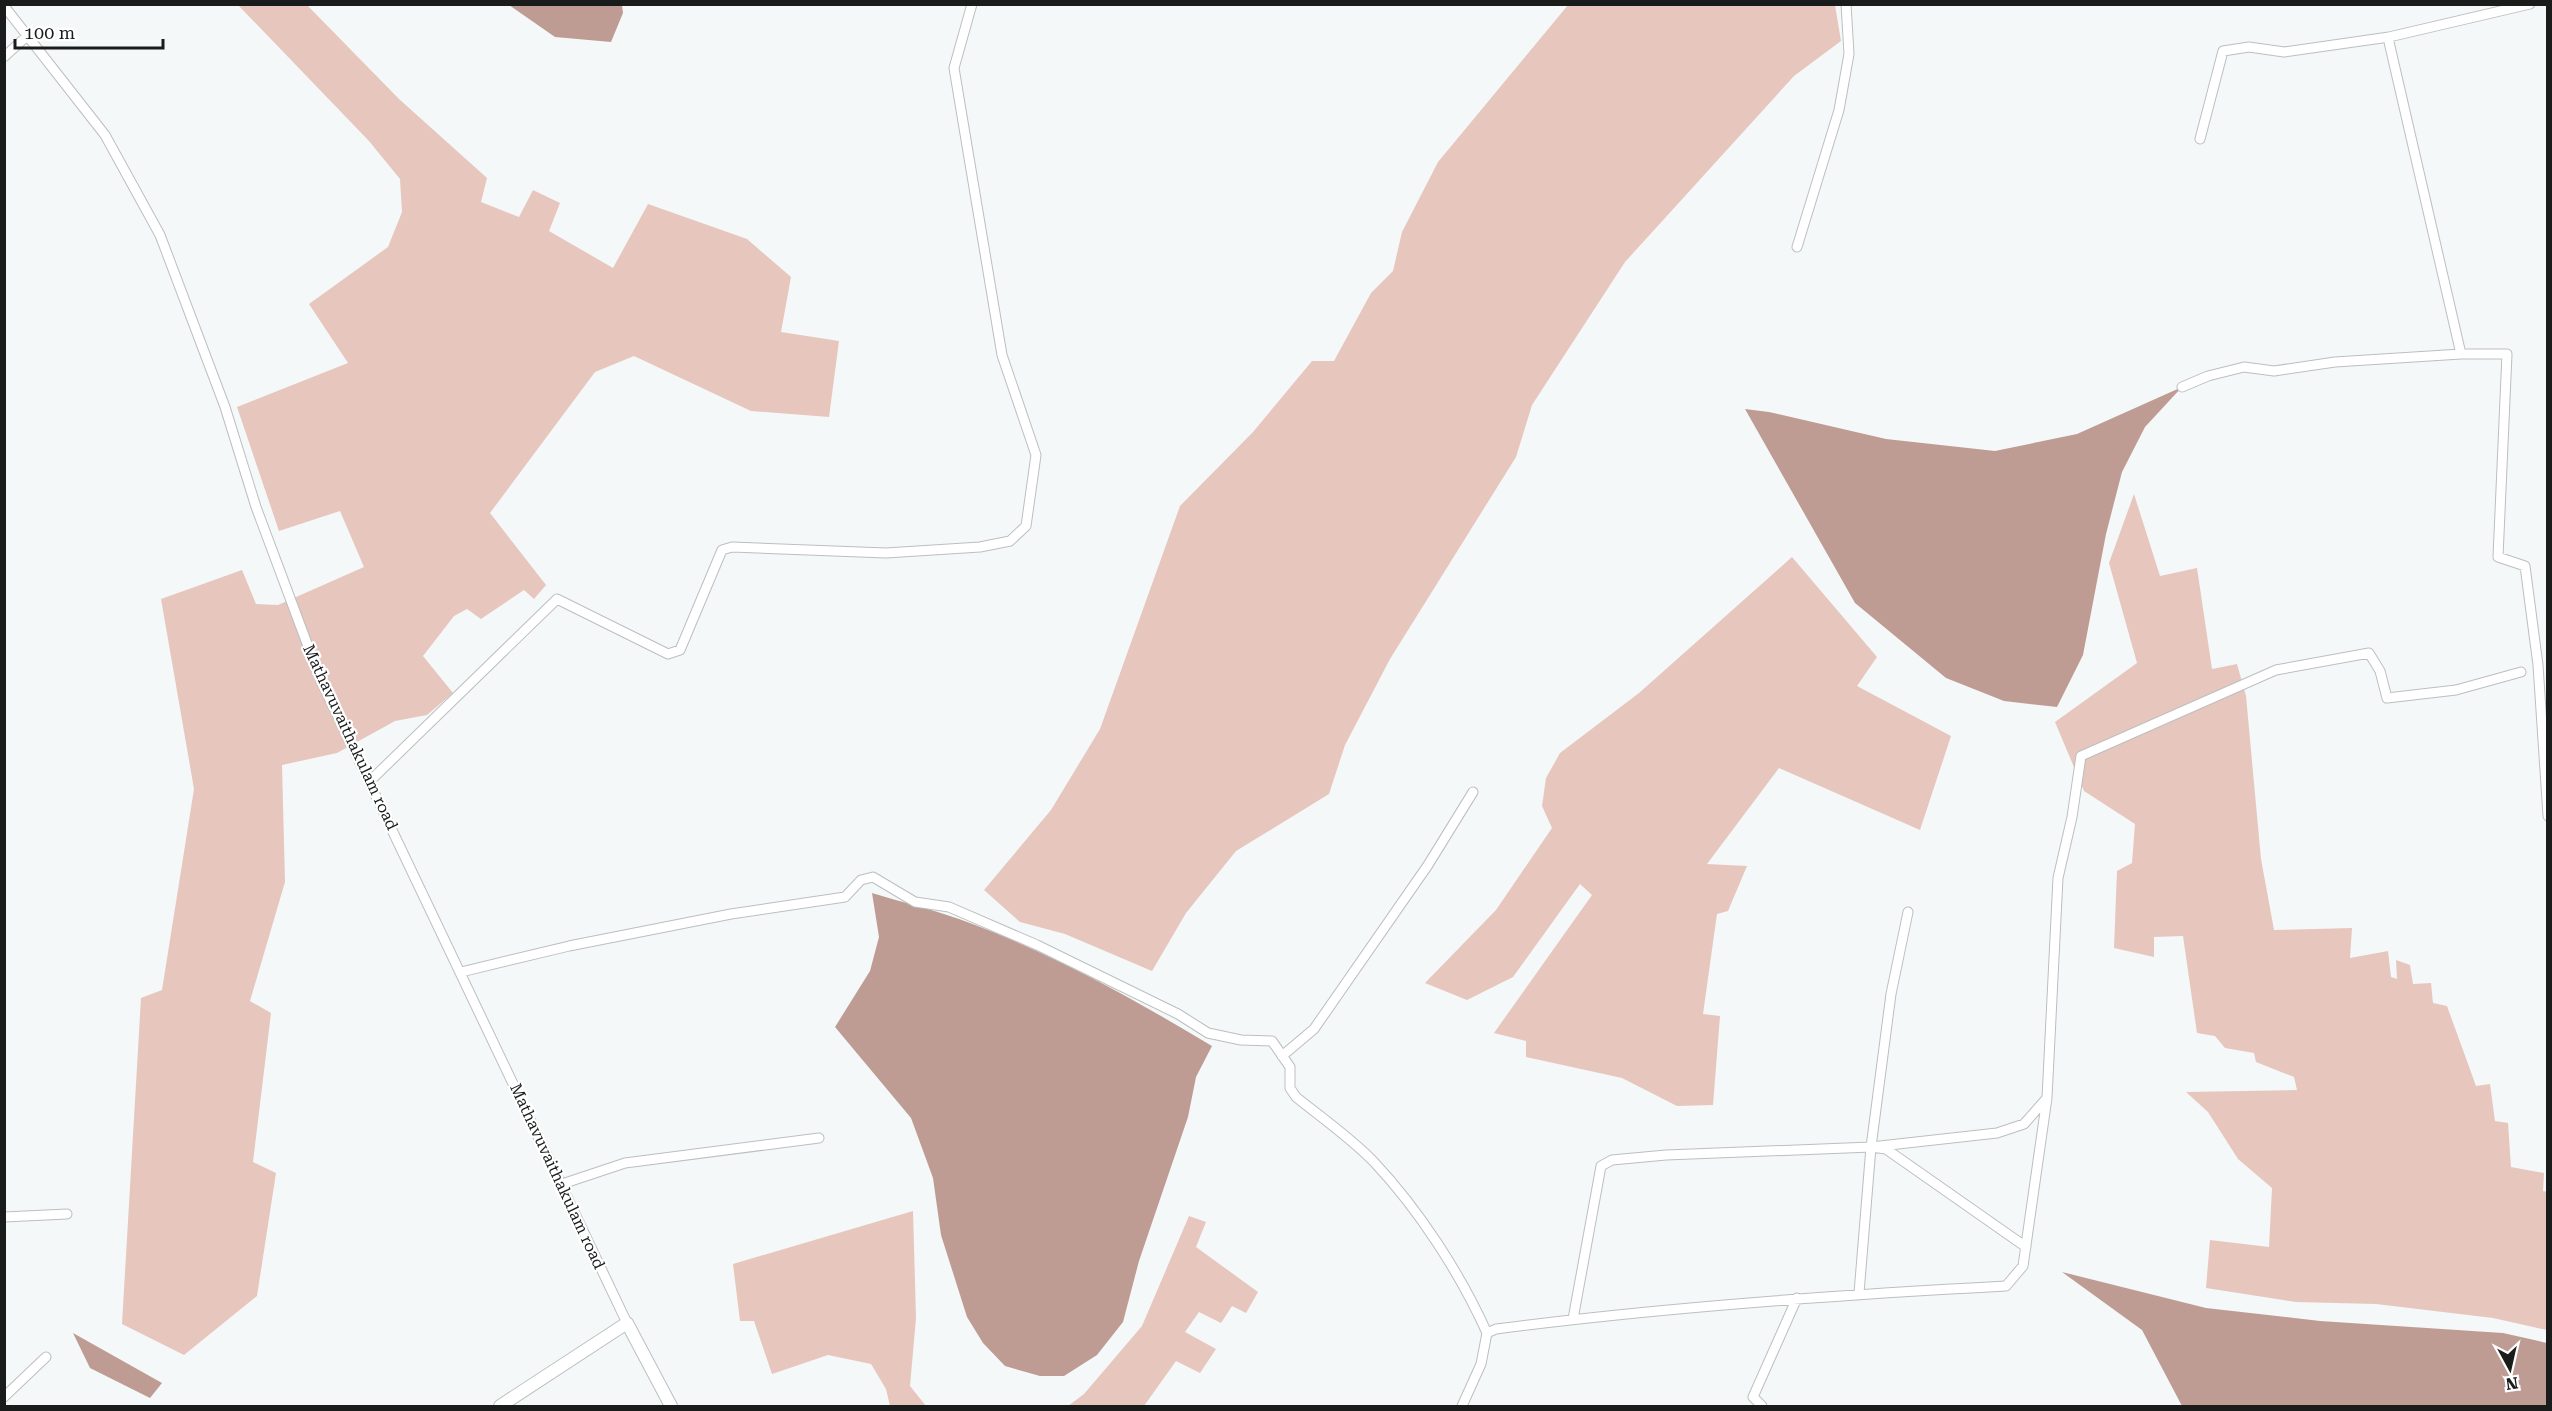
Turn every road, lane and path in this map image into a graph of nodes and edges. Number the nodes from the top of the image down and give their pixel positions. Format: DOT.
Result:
graph roads {
  1 [pos="972,4"];
  2 [pos="1846,4"];
  3 [pos="2530,4"];
  4 [pos="4,6"];
  5 [pos="27,36"];
  6 [pos="2389,37"];
  7 [pos="4,57"];
  8 [pos="2200,139"];
  9 [pos="1797,247"];
  10 [pos="2461,354"];
  11 [pos="2182,387"];
  12 [pos="2521,672"];
  13 [pos="2546,758"];
  14 [pos="370,781"];
  15 [pos="1473,792"];
  16 [pos="2547,816"];
  17 [pos="1908,912"];
  18 [pos="461,972"];
  19 [pos="1282,1056"];
  20 [pos="2047,1098"];
  21 [pos="819,1138"];
  22 [pos="1871,1147"];
  23 [pos="562,1184"];
  24 [pos="67,1214"];
  25 [pos="4,1216"];
  26 [pos="2026,1247"];
  27 [pos="1859,1293"];
  28 [pos="1797,1298"];
  29 [pos="1573,1319"];
  30 [pos="627,1323"];
  31 [pos="1487,1333"];
  32 [pos="46,1358"];
  33 [pos="4,1397"];
  34 [pos="500,1407"];
  35 [pos="671,1407"];
  36 [pos="1462,1407"];
  37 [pos="1762,1407"];
  1 -- 14 [label="street"];
  2 -- 9 [label="street"];
  3 -- 6 [label="street"];
  4 -- 5 [label="street, Mathavuvaithakulam road"];
  5 -- 7 [label="street"];
  5 -- 14 [label="street, Mathavuvaithakulam road"];
  6 -- 8 [label="street"];
  6 -- 10 [label="street"];
  10 -- 11 [label="street"];
  10 -- 13 [label="street"];
  12 -- 20 [label="street"];
  13 -- 16 [label="street"];
  14 -- 18 [label="street, Mathavuvaithakulam road"];
  15 -- 19 [label="street"];
  17 -- 22 [label="street"];
  18 -- 19 [label="street"];
  18 -- 23 [label="street, Mathavuvaithakulam road"];
  19 -- 31 [label="street"];
  20 -- 22 [label="street"];
  20 -- 26 [label="street"];
  21 -- 23 [label="street"];
  22 -- 26 [label="street"];
  22 -- 27 [label="street"];
  22 -- 29 [label="street"];
  23 -- 30 [label="street, Mathavuvaithakulam road"];
  24 -- 25 [label="street"];
  26 -- 27 [label="street"];
  27 -- 28 [label="street"];
  28 -- 29 [label="street"];
  28 -- 37 [label="street"];
  29 -- 31 [label="street"];
  30 -- 34 [label="street"];
  30 -- 35 [label="street, Mathavuvaithakulam road"];
  31 -- 36 [label="street"];
  32 -- 33 [label="street"];
}
